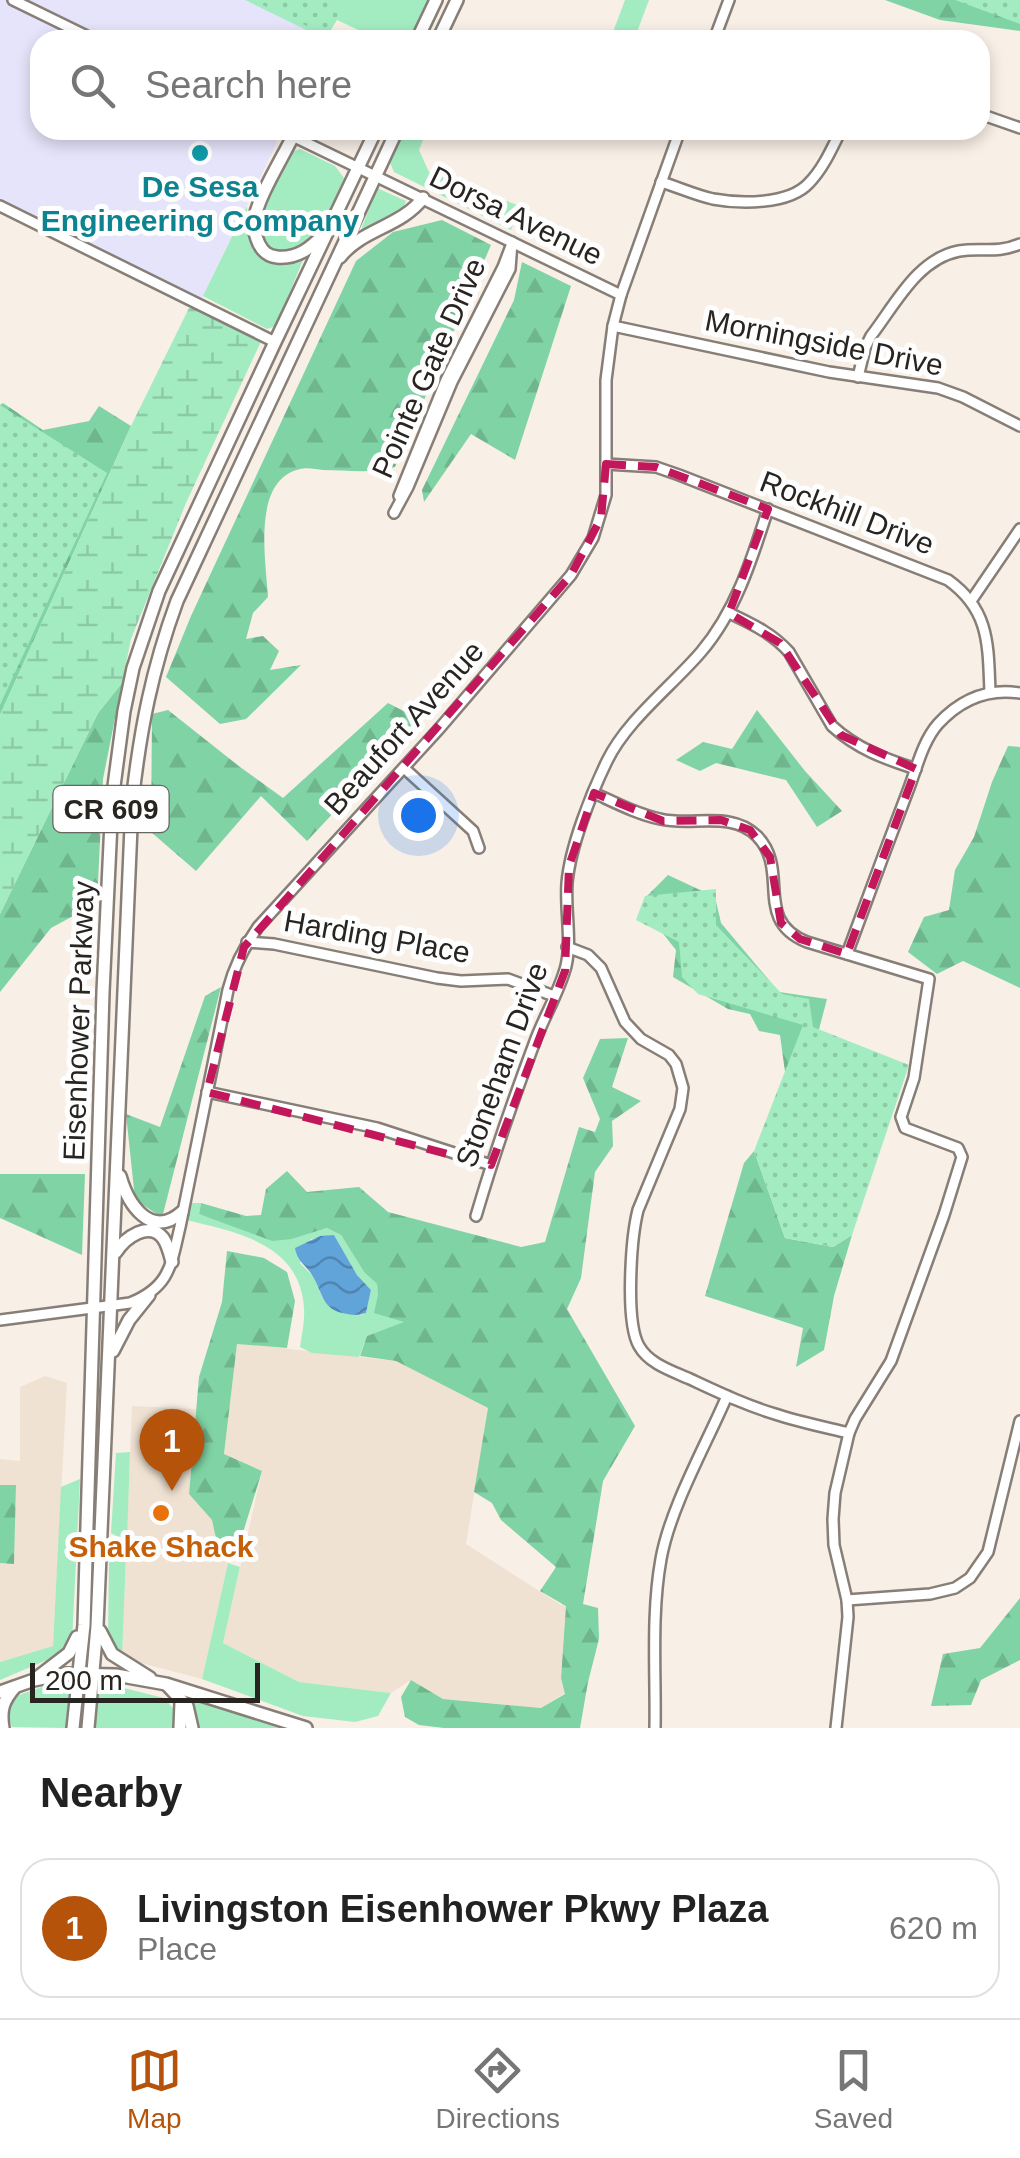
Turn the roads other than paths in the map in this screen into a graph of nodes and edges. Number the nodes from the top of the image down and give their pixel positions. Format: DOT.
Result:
graph roads {
  1 [pos="14,0"];
  2 [pos="436,0"];
  3 [pos="457,0"];
  4 [pos="729,0"];
  5 [pos="76,30"];
  6 [pos="422,30"];
  7 [pos="443,30"];
  8 [pos="718,30"];
  9 [pos="990,118"];
  10 [pos="1020,128"];
  11 [pos="291,140"];
  12 [pos="301,140"];
  13 [pos="372,140"];
  14 [pos="392,140"];
  15 [pos="676,140"];
  16 [pos="836,140"];
  17 [pos="359,168"];
  18 [pos="376,176"];
  19 [pos="661,182"];
  20 [pos="423,198"];
  21 [pos="0,206"];
  22 [pos="331,228"];
  23 [pos="512,242"];
  24 [pos="1020,244"];
  25 [pos="332,269"];
  26 [pos="621,296"];
  27 [pos="613,326"];
  28 [pos="274,342"];
  29 [pos="858,377"];
  30 [pos="1020,426"];
  31 [pos="606,464"];
  32 [pos="768,509"];
  33 [pos="1020,528"];
  34 [pos="971,602"];
  35 [pos="730,614"];
  36 [pos="990,692"];
  37 [pos="1020,692"];
  38 [pos="404,768"];
  39 [pos="916,770"];
  40 [pos="594,793"];
  41 [pos="479,848"];
  42 [pos="248,942"];
  43 [pos="567,947"];
  44 [pos="847,954"];
  45 [pos="554,996"];
  46 [pos="207,1092"];
  47 [pos="117,1164"];
  48 [pos="491,1165"];
  49 [pos="182,1212"];
  50 [pos="476,1216"];
  51 [pos="114,1256"];
  52 [pos="172,1262"];
  53 [pos="149,1295"];
  54 [pos="111,1306"];
  55 [pos="95,1308"];
  56 [pos="0,1320"];
  57 [pos="109,1360"];
  58 [pos="727,1396"];
  59 [pos="1020,1421"];
  60 [pos="849,1434"];
  61 [pos="847,1600"];
  62 [pos="91,1626"];
  63 [pos="79,1674"];
  64 [pos="94,1674"];
  65 [pos="34,1680"];
  66 [pos="159,1682"];
  67 [pos="15,1687"];
  68 [pos="0,1692"];
  69 [pos="182,1702"];
  70 [pos="3,1728"];
  71 [pos="73,1728"];
  72 [pos="88,1728"];
  73 [pos="180,1728"];
  74 [pos="192,1728"];
  75 [pos="306,1728"];
  76 [pos="655,1728"];
  77 [pos="836,1728"];
  1 -- 5 [label="street"];
  2 -- 6 [label="main road"];
  3 -- 7 [label="main road"];
  4 -- 8 [label="street"];
  9 -- 10 [label="street"];
  11 -- 22 [label="main road"];
  12 -- 17 [label="street, Dorsa Avenue"];
  13 -- 17 [label="main road, Eisenhower Parkway / CR 609"];
  14 -- 18 [label="main road, Eisenhower Parkway / CR 609"];
  15 -- 19 [label="street, Beaufort Avenue"];
  16 -- 19 [label="street"];
  17 -- 18 [label="street, Dorsa Avenue"];
  17 -- 22 [label="main road, Eisenhower Parkway / CR 609"];
  18 -- 20 [label="street, Dorsa Avenue"];
  18 -- 25 [label="main road, Eisenhower Parkway / CR 609"];
  19 -- 26 [label="street, Beaufort Avenue"];
  20 -- 23 [label="street, Dorsa Avenue"];
  20 -- 25 [label="main road"];
  21 -- 28 [label="street"];
  22 -- 28 [label="main road, Eisenhower Parkway / CR 609"];
  23 -- 23 [label="street, Pointe Gate Drive"];
  23 -- 26 [label="street, Dorsa Avenue"];
  24 -- 29 [label="street"];
  25 -- 47 [label="main road, Eisenhower Parkway / CR 609"];
  26 -- 27 [label="street, Beaufort Avenue"];
  27 -- 29 [label="street, Morningside Drive"];
  27 -- 31 [label="street, Beaufort Avenue"];
  28 -- 55 [label="main road, Eisenhower Parkway / CR 609"];
  29 -- 30 [label="street, Morningside Drive"];
  31 -- 32 [label="street, Rockhill Drive"];
  31 -- 38 [label="street, Beaufort Avenue"];
  32 -- 34 [label="street, Rockhill Drive"];
  32 -- 35 [label="street, Stoneham Drive"];
  33 -- 34 [label="street"];
  34 -- 36 [label="street"];
  35 -- 39 [label="street"];
  35 -- 40 [label="street, Stoneham Drive"];
  36 -- 37 [label="street"];
  36 -- 39 [label="street"];
  38 -- 41 [label="street"];
  38 -- 42 [label="street, Beaufort Avenue"];
  39 -- 44 [label="street"];
  40 -- 43 [label="street, Stoneham Drive"];
  40 -- 44 [label="street"];
  42 -- 45 [label="street, Harding Place"];
  42 -- 46 [label="street, Beaufort Avenue"];
  43 -- 45 [label="street, Stoneham Drive"];
  43 -- 58 [label="street"];
  44 -- 60 [label="street"];
  45 -- 48 [label="street, Stoneham Drive"];
  46 -- 48 [label="street"];
  46 -- 49 [label="street, Beaufort Avenue"];
  47 -- 49 [label="main road"];
  47 -- 51 [label="main road, Eisenhower Parkway / CR 609"];
  48 -- 50 [label="street, Stoneham Drive"];
  49 -- 52 [label="street, Beaufort Avenue"];
  51 -- 52 [label="main road"];
  51 -- 54 [label="main road, Eisenhower Parkway / CR 609"];
  52 -- 53 [label="street, Beaufort Avenue"];
  53 -- 54 [label="street"];
  53 -- 57 [label="main road"];
  54 -- 55 [label="street"];
  54 -- 57 [label="main road, Eisenhower Parkway / CR 609"];
  55 -- 56 [label="street"];
  55 -- 62 [label="main road, Eisenhower Parkway / CR 609"];
  57 -- 62 [label="main road, Eisenhower Parkway / CR 609"];
  58 -- 60 [label="street"];
  58 -- 76 [label="street"];
  59 -- 61 [label="street"];
  60 -- 61 [label="street"];
  61 -- 77 [label="street"];
  62 -- 63 [label="main road, Eisenhower Parkway / CR 609"];
  62 -- 64 [label="main road, Eisenhower Parkway / CR 609"];
  62 -- 65 [label="main road"];
  62 -- 66 [label="main road"];
  63 -- 64 [label="main road"];
  63 -- 65 [label="main road"];
  63 -- 71 [label="main road, Eisenhower Parkway / CR 609"];
  64 -- 66 [label="main road"];
  64 -- 72 [label="main road, Eisenhower Parkway / CR 609"];
  65 -- 67 [label="main road"];
  66 -- 69 [label="main road"];
  66 -- 75 [label="main road"];
  67 -- 68 [label="main road"];
  67 -- 70 [label="main road"];
  69 -- 73 [label="main road"];
  69 -- 74 [label="main road"];
}
